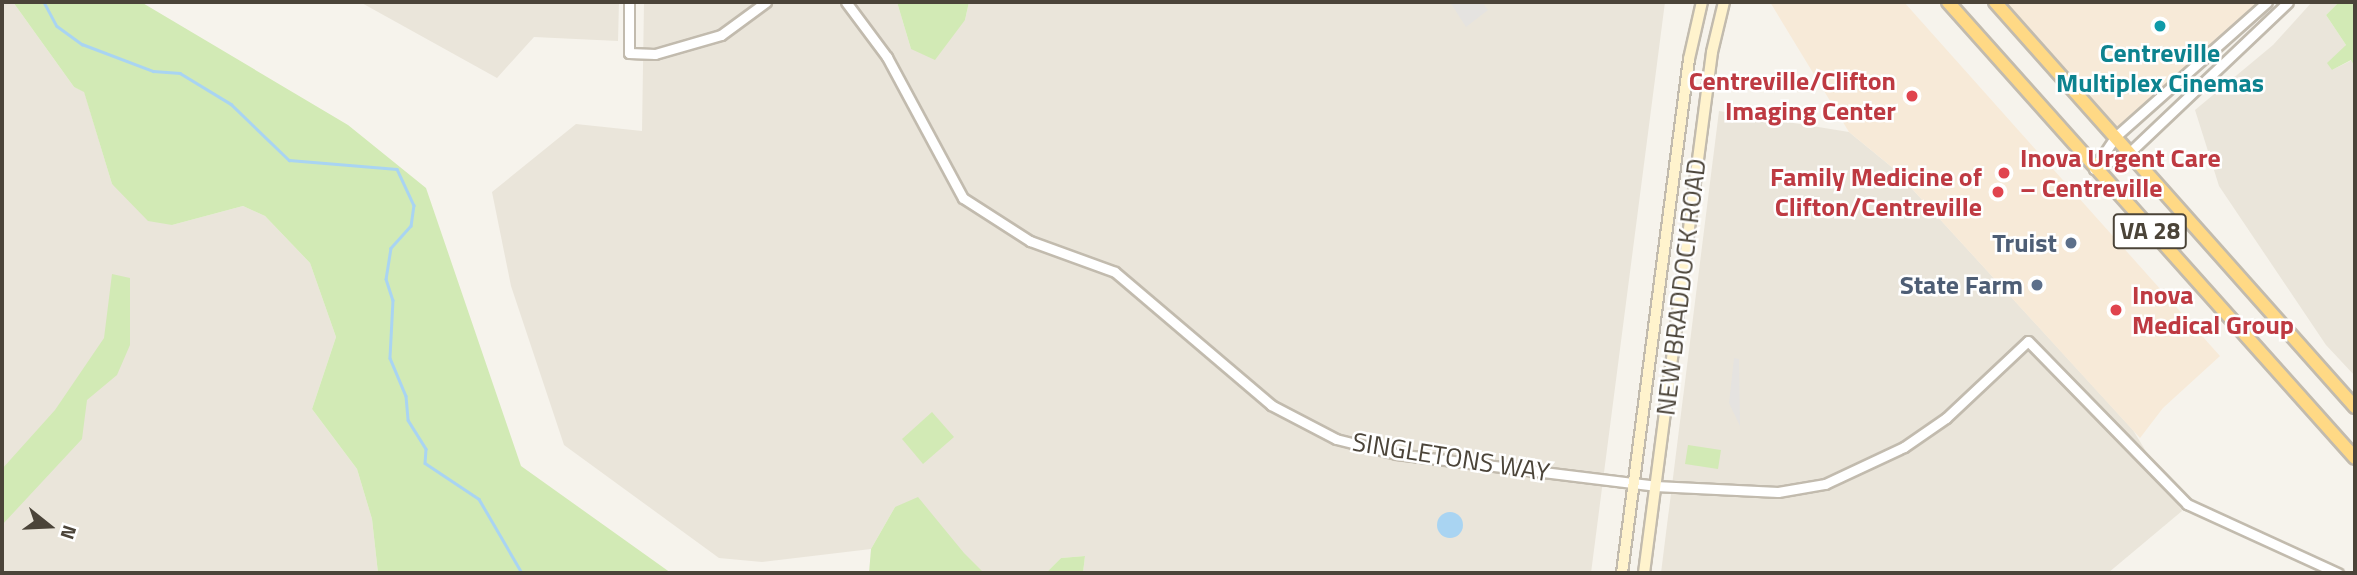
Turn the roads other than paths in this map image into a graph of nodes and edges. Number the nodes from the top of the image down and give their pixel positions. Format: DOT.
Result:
graph roads {
  1 [pos="629,2"];
  2 [pos="766,2"];
  3 [pos="846,2"];
  4 [pos="1702,2"];
  5 [pos="1724,2"];
  6 [pos="1948,2"];
  7 [pos="1995,2"];
  8 [pos="2267,2"];
  9 [pos="2288,2"];
  10 [pos="2115,137"];
  11 [pos="2129,153"];
  12 [pos="2094,169"];
  13 [pos="2355,407"];
  14 [pos="2355,458"];
  15 [pos="1634,483"];
  16 [pos="1655,486"];
  17 [pos="1622,573"];
  18 [pos="1644,573"];
  19 [pos="2338,573"];
  1 -- 2 [label="street"];
  3 -- 15 [label="street, SINGLETONS WAY"];
  4 -- 15 [label="main road, NEW BRADDOCK ROAD"];
  5 -- 16 [label="main road, NEW BRADDOCK ROAD"];
  6 -- 12 [label="highway, VA 28"];
  7 -- 10 [label="highway, VA 28"];
  8 -- 10 [label="street"];
  9 -- 11 [label="street"];
  10 -- 11 [label="highway, VA 28"];
  10 -- 12 [label="street"];
  11 -- 12 [label="street"];
  11 -- 13 [label="highway, VA 28"];
  12 -- 14 [label="highway, VA 28"];
  15 -- 16 [label="street, SINGLETONS WAY"];
  15 -- 17 [label="main road, NEW BRADDOCK ROAD"];
  16 -- 18 [label="main road, NEW BRADDOCK ROAD"];
  16 -- 19 [label="street, SINGLETONS WAY"];
}
